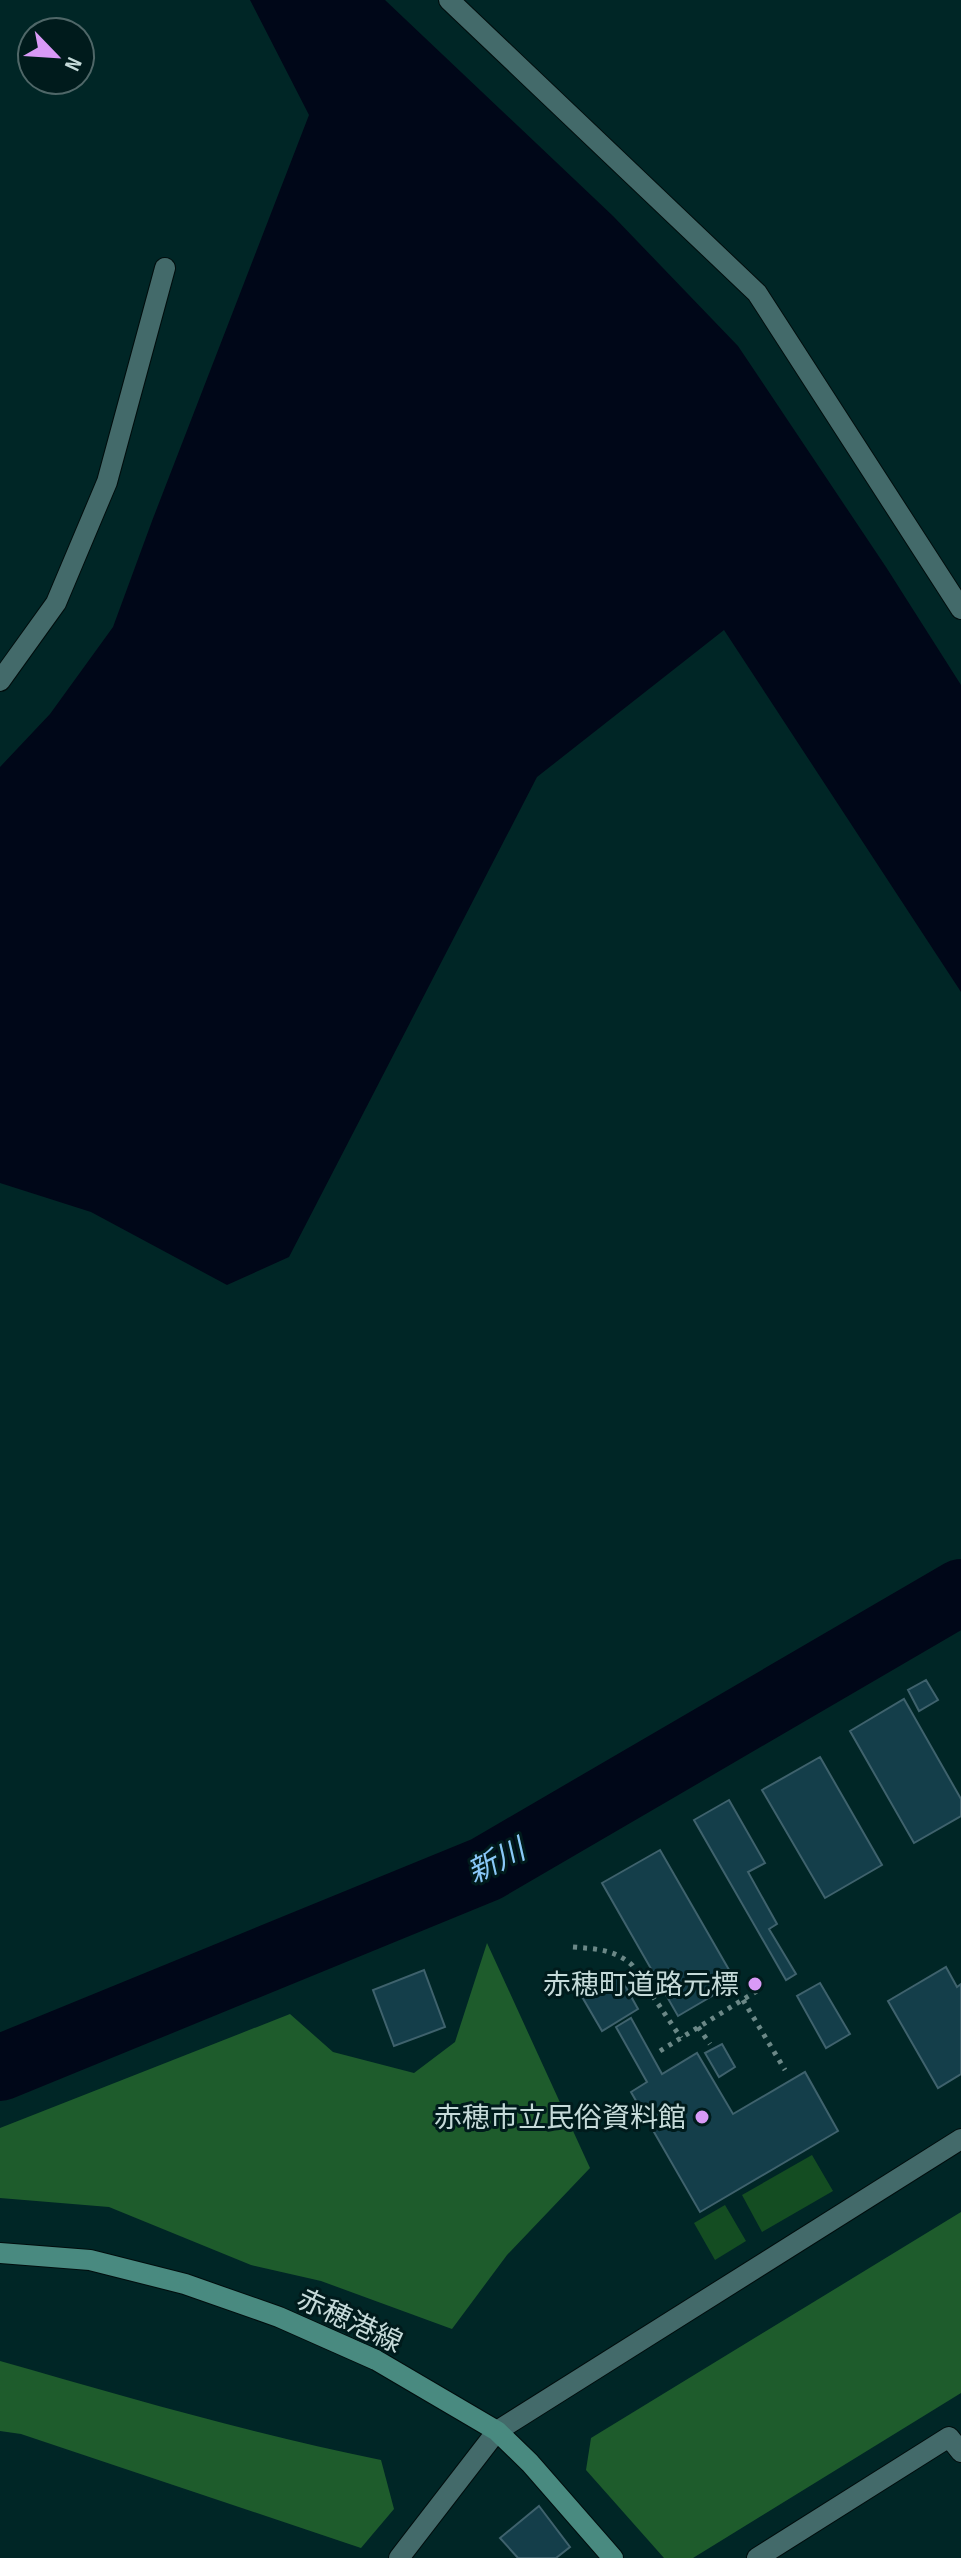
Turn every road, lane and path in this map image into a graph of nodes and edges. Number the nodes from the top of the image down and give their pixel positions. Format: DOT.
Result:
graph roads {
  1 [pos="449,0"];
  2 [pos="165,268"];
  3 [pos="961,609"];
  4 [pos="0,681"];
  5 [pos="573,1947"];
  6 [pos="760,1989"];
  7 [pos="743,2000"];
  8 [pos="698,2027"];
  9 [pos="681,2038"];
  10 [pos="710,2044"];
  11 [pos="660,2051"];
  12 [pos="785,2070"];
  13 [pos="961,2139"];
  14 [pos="0,2253"];
  15 [pos="497,2431"];
  16 [pos="961,2452"];
  17 [pos="399,2558"];
  18 [pos="613,2558"];
  19 [pos="757,2558"];
  1 -- 3 [label="street"];
  2 -- 4 [label="street"];
  5 -- 9 [label="path"];
  6 -- 7 [label="path"];
  7 -- 8 [label="path"];
  7 -- 12 [label="path"];
  8 -- 9 [label="path"];
  8 -- 10 [label="path"];
  9 -- 11 [label="path"];
  13 -- 15 [label="street"];
  14 -- 15 [label="main road, 赤穂港線"];
  15 -- 17 [label="street"];
  15 -- 18 [label="main road, 赤穂港線"];
  16 -- 19 [label="street"];
}
